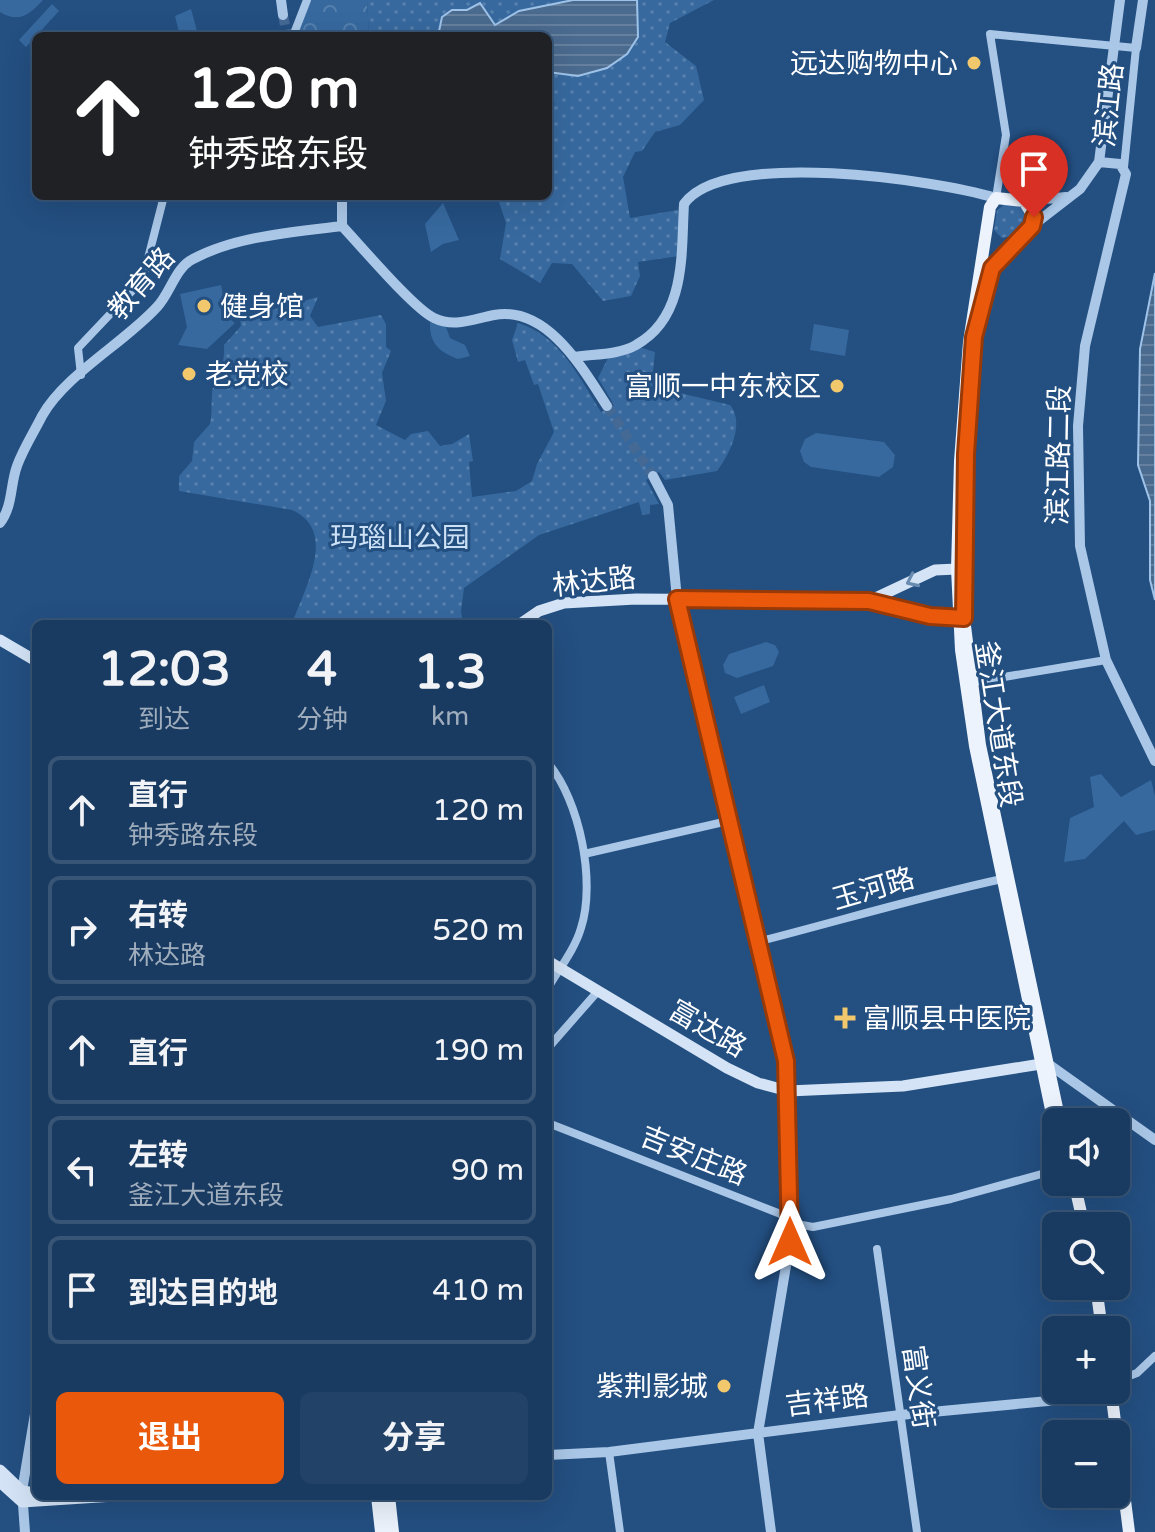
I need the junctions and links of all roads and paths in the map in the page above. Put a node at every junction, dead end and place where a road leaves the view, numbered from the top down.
1 (281, 0) edge
2 (307, 0) edge
3 (1120, 0) edge
4 (1143, 0) edge
5 (283, 15) tunnel mouth
6 (295, 32) edge
7 (1115, 46) junction
8 (1136, 48) junction
9 (1099, 162) junction
10 (1124, 167) junction
11 (1066, 197) junction
12 (996, 198) junction
13 (163, 200) edge
14 (342, 200) edge
15 (1024, 201) junction
16 (342, 226) junction
17 (1032, 226) junction
18 (985, 238) junction
19 (1017, 242) junction
20 (575, 357) junction
21 (81, 376) junction
22 (607, 406) tunnel mouth
23 (653, 476) tunnel mouth
24 (0, 523) edge
25 (957, 569) junction
26 (677, 599) junction
27 (869, 601) junction
28 (961, 618) junction
29 (526, 620) edge
30 (0, 640) edge
31 (32, 659) edge
32 (1106, 660) junction
33 (968, 683) junction
34 (1155, 761) edge
35 (552, 768) edge
36 (728, 821) junction
37 (584, 854) junction
38 (1002, 879) junction
39 (757, 942) junction
40 (552, 963) edge
41 (560, 968) junction
42 (552, 981) edge
43 (598, 991) junction
44 (552, 1043) edge
45 (1044, 1064) junction
46 (788, 1091) junction
47 (1052, 1108) edge
48 (1056, 1108) edge
49 (552, 1125) edge
50 (1155, 1140) edge
51 (1042, 1174) edge
52 (877, 1249) dead end
53 (1155, 1356) edge
54 (1130, 1376) edge
55 (1042, 1400) edge
56 (1110, 1404) edge
57 (900, 1415) junction
58 (32, 1433) edge
59 (758, 1433) junction
60 (609, 1452) junction
61 (552, 1455) edge
62 (0, 1470) edge
63 (0, 1482) edge
64 (32, 1494) edge
65 (22, 1496) junction
66 (32, 1496) edge
67 (377, 1500) edge
68 (389, 1500) edge
69 (1119, 1508) edge
70 (25, 1532) edge
71 (381, 1532) edge
72 (393, 1532) edge
73 (620, 1532) edge
74 (771, 1532) edge
75 (917, 1532) edge
76 (1122, 1532) edge
77 (1129, 1532) edge

1 - 5 street
2 - 6 street
3 - 7 street
4 - 8 street
7 - 8 street
7 - 9 street
7 - 12 street
8 - 10 street, 滨江路
9 - 10 street
9 - 11 street
10 - 32 street, 滨江路二段
11 - 15 street
11 - 17 street
12 - 15 main road
12 - 18 main road, 釜江大道东段
12 - 20 street
13 - 21 street
14 - 16 street
15 - 17 main road
16 - 20 street
16 - 21 street, 教育路
17 - 19 main road, 釜江大道东段
18 - 19 main road
18 - 25 main road, 釜江大道东段
19 - 28 main road, 釜江大道东段
20 - 22 street
21 - 24 street, 教育路
23 - 26 street
25 -> 27 main road
25 - 28 main road, 釜江大道东段
26 - 27 main road, 林达路
26 - 29 main road, 林达路
26 - 36 street
27 - 28 main road
28 - 33 main road, 釜江大道东段
30 - 31 main road
32 - 33 street
32 - 34 street, 滨江路二段
33 - 38 main road, 釜江大道东段
33 - 45 main road, 釜江大道东段
35 - 37 street
36 - 37 street
36 - 39 street
37 - 41 street
38 - 39 street, 玉河路
38 - 45 main road, 釜江大道东段
39 - 46 street
40 - 41 main road, 富达路
41 - 42 street
41 - 43 main road, 富达路
43 - 44 street
43 - 46 main road, 富达路
45 - 46 main road, 富达路
45 - 47 main road, 釜江大道东段
45 - 48 main road, 釜江大道东段
45 - 50 street
46 - 59 street, bridge
49 - 51 street, 吉安庄路
52 - 57 street, 富义街
53 - 54 street
55 - 57 street, 吉祥路
56 - 77 main road
57 - 59 street, 吉祥路
57 - 75 street, 富义街
58 - 65 street
59 - 60 street, 吉祥路
59 - 74 street
60 - 61 street, 吉祥路
60 - 73 street
62 - 65 main road
63 - 65 main road
64 - 65 main road
65 - 66 main road
65 - 70 street
67 - 71 main road
68 - 72 main road
69 - 76 main road

